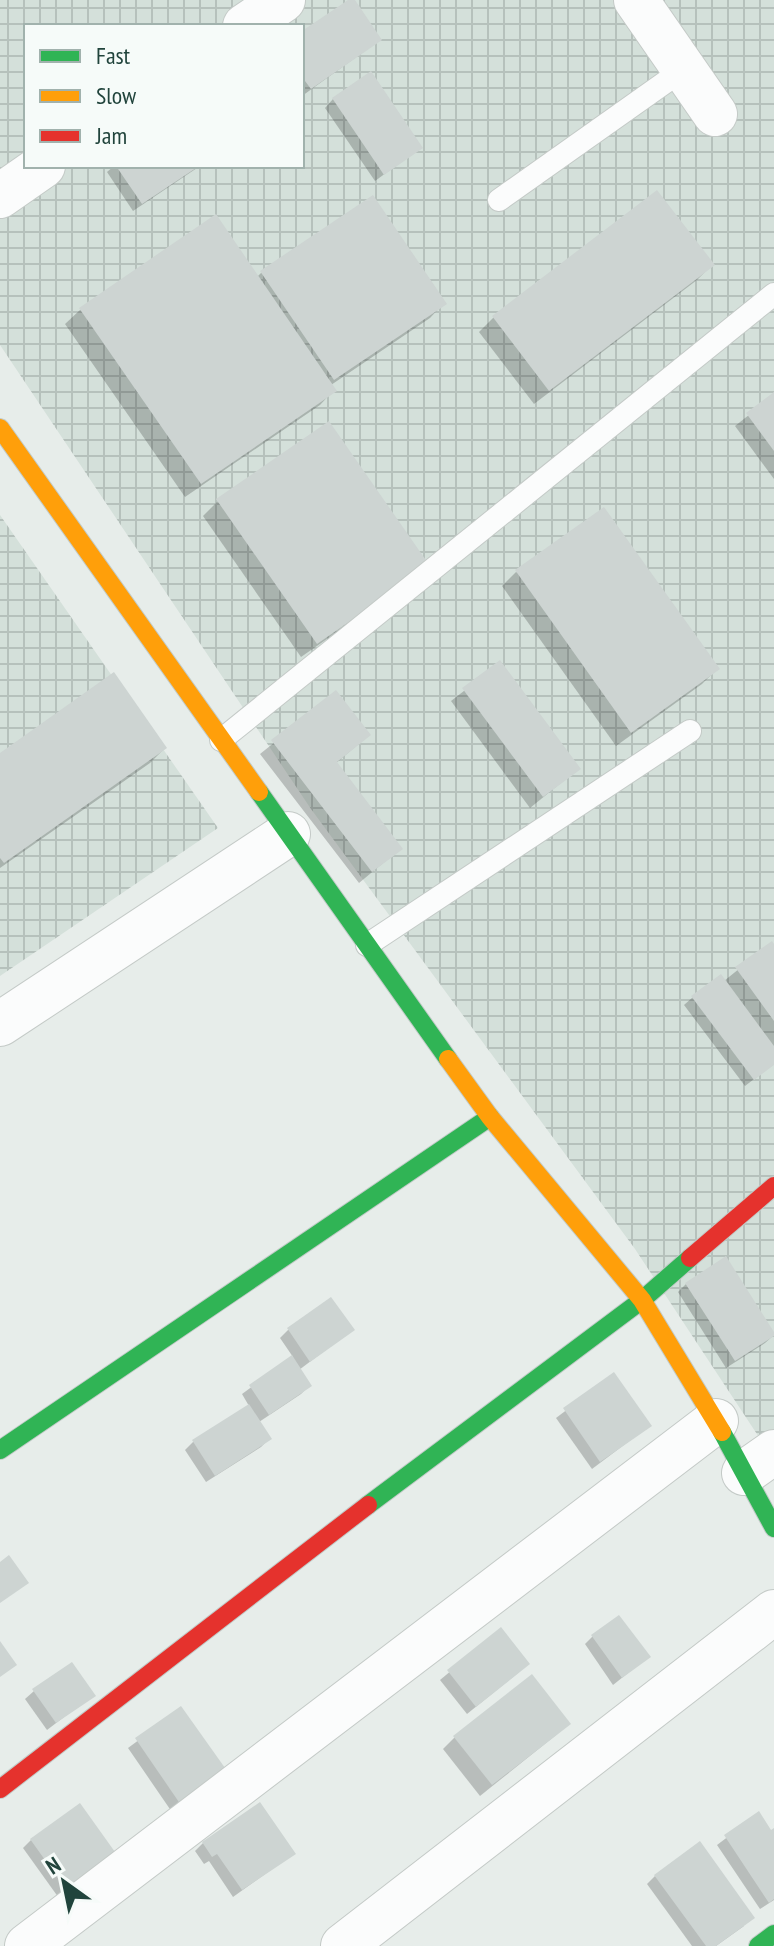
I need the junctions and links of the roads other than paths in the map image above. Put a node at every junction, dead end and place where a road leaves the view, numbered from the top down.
1 (283, 0) edge
2 (636, 0) edge
3 (248, 24) edge
4 (684, 69) junction
5 (715, 114) dead end
6 (40, 168) edge
7 (0, 196) edge
8 (499, 200) dead end
9 (774, 294) edge
10 (0, 428) edge
11 (690, 731) dead end
12 (221, 740) junction
13 (288, 834) junction
14 (367, 945) junction
15 (0, 1024) edge
16 (490, 1117) junction
17 (774, 1186) edge
18 (642, 1300) junction
19 (716, 1421) junction
20 (0, 1450) edge
21 (759, 1463) edge
22 (774, 1528) edge
23 (774, 1612) edge
24 (0, 1789) edge
25 (774, 1934) edge
26 (52, 1939) edge
27 (343, 1946) edge
28 (758, 1946) edge

1 - 3 street
2 - 4 street
4 - 5 street
4 - 8 lane
6 - 7 street
9 - 12 lane
10 - 12 street
11 - 14 lane
12 - 13 street
13 - 14 street
13 - 15 street
14 - 16 street
16 - 18 street
16 - 20 street
17 - 18 street
18 - 19 street
18 - 24 street
19 - 21 street
19 - 26 street
21 - 22 street
23 - 27 street
25 - 28 street

